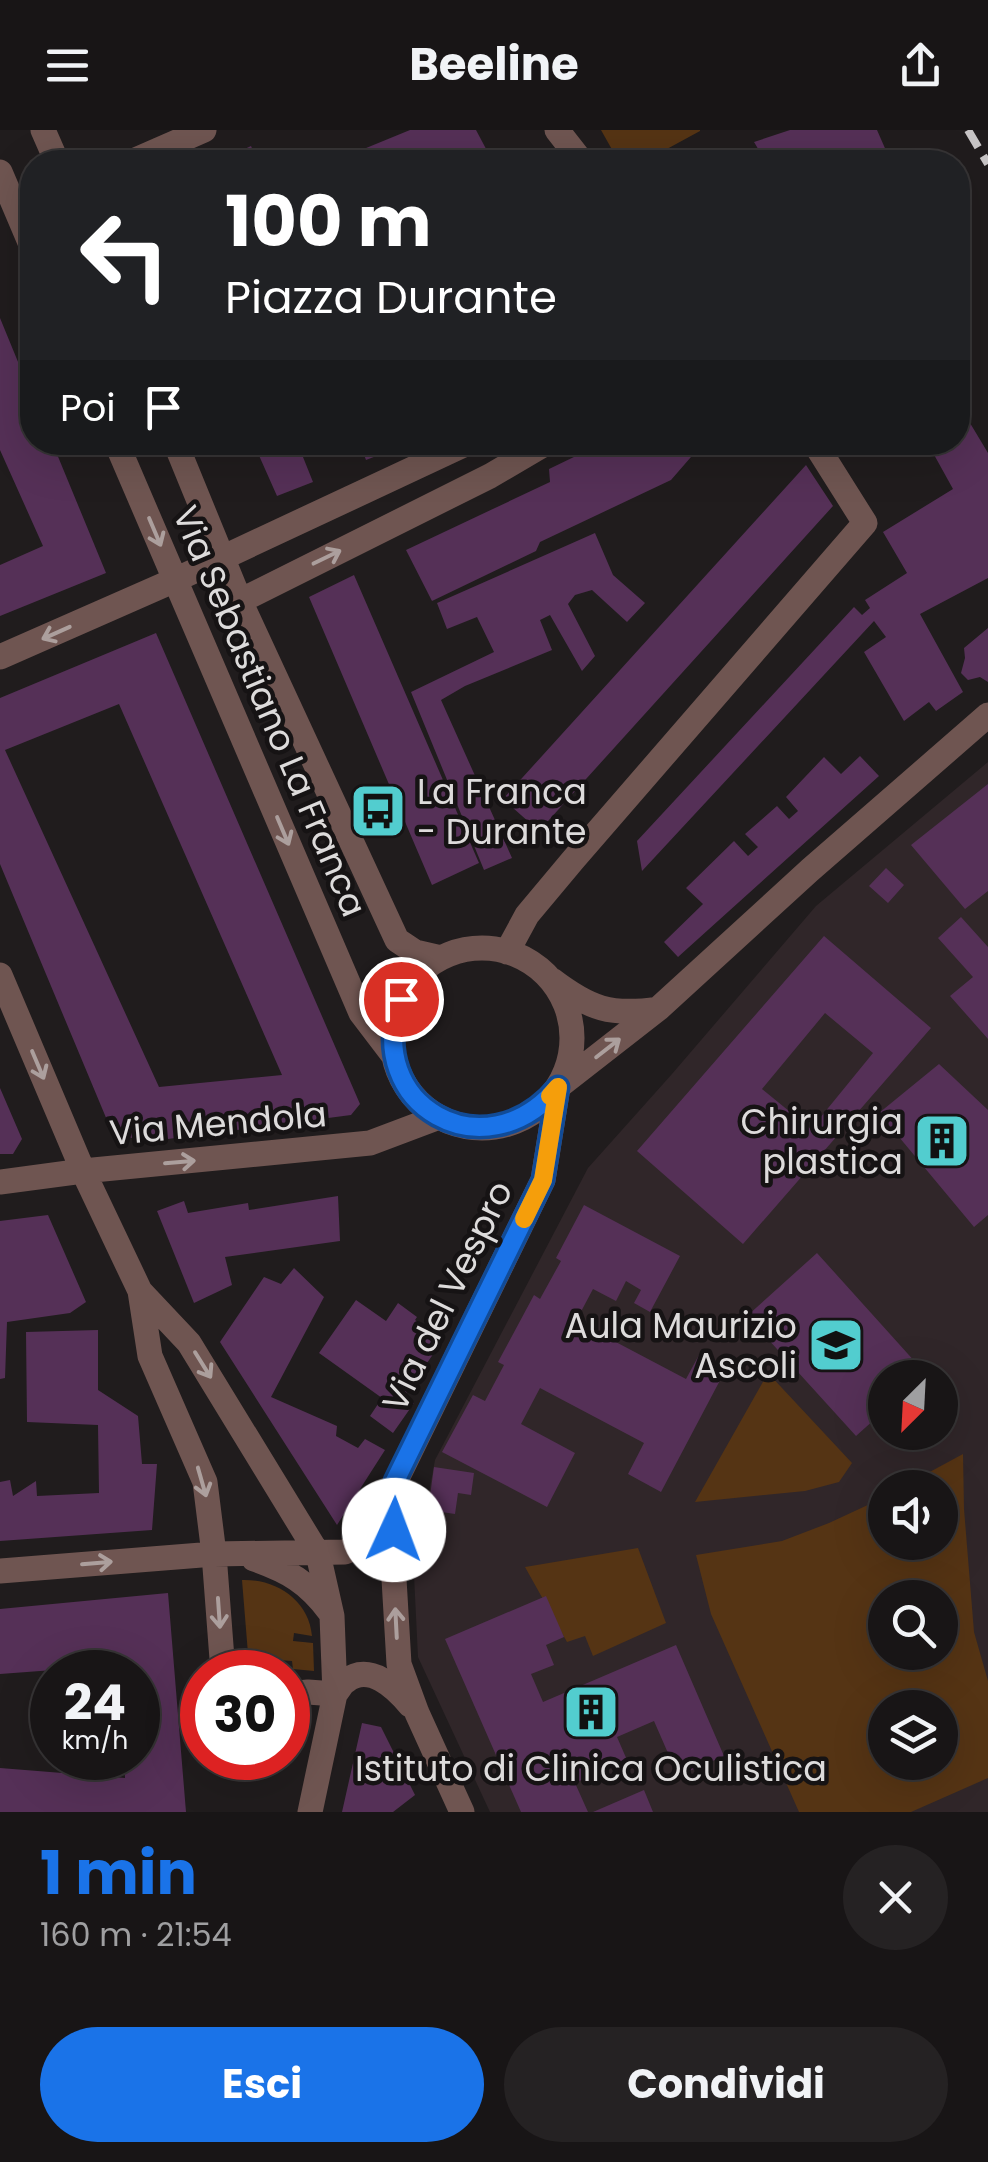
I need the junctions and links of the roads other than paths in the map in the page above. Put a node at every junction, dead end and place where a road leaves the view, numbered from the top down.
1 (204, 130) edge
2 (557, 130) edge
3 (158, 150) edge
4 (573, 150) edge
5 (0, 172) edge
6 (17, 215) edge
7 (122, 455) edge
8 (180, 455) edge
9 (442, 455) edge
10 (526, 455) edge
11 (822, 455) edge
12 (222, 556) junction
13 (176, 580) junction
14 (240, 601) junction
15 (0, 657) edge
16 (988, 714) edge
17 (507, 952) junction
18 (441, 958) junction
19 (0, 975) edge
20 (547, 977) junction
21 (658, 1009) junction
22 (394, 1056) junction
23 (558, 1087) junction
24 (438, 1117) junction
25 (83, 1171) junction
26 (0, 1182) edge
27 (140, 1290) junction
28 (395, 1481) junction
29 (227, 1554) junction
30 (318, 1554) junction
31 (0, 1571) edge
32 (332, 1616) junction
33 (224, 1650) edge
34 (310, 1692) edge
35 (335, 1694) junction
36 (417, 1713) junction
37 (310, 1812) edge
38 (462, 1812) edge

1 - 3 street
2 - 4 street
5 - 6 street
7 -> 13 street, Via Sebastiano La Franca
8 - 12 street, Via Sebastiano La Franca
9 - 12 street
14 -> 10 street
11 - 17 street
12 - 13 street
12 - 14 street, Via Sebastiano La Franca
13 -> 15 street
13 -> 22 street, Via Sebastiano La Franca
14 - 18 street, Via Sebastiano La Franca
16 - 21 street
17 - 18 street
17 - 20 street
18 - 22 street
19 -> 25 street
20 - 21 street
20 - 23 street
23 -> 21 street
22 - 24 street
23 - 24 street
23 - 28 street, Via del Vespro
25 -> 24 street, Via Mendola
25 - 26 street, Via Mendola
25 - 27 street
27 -> 29 street
27 -> 30 street
28 - 30 street, Via del Vespro
36 -> 28 street
29 - 30 street, Via del Vespro
31 -> 29 street, Via del Vespro
29 - 32 street
29 -> 33 street
30 - 32 street
32 - 35 street
34 - 35 street
35 - 36 street
35 - 37 street
36 - 38 street

